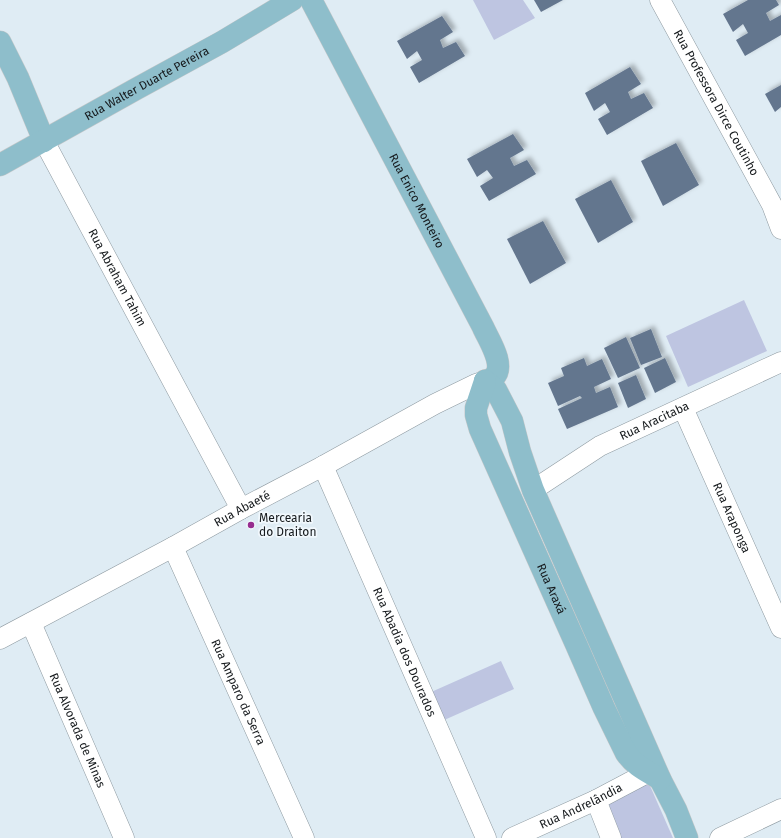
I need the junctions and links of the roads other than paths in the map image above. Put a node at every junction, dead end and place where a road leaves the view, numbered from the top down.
1 (292, 0) edge
2 (311, 0) edge
3 (660, 0) edge
4 (0, 42) edge
5 (44, 141) junction
6 (0, 165) edge
7 (781, 229) edge
8 (781, 362) edge
9 (485, 381) junction
10 (684, 408) junction
11 (520, 452) junction
12 (494, 463) junction
13 (323, 466) junction
14 (533, 490) junction
15 (240, 509) junction
16 (173, 546) junction
17 (31, 623) junction
18 (781, 628) edge
19 (0, 639) edge
20 (654, 776) junction
21 (596, 800) junction
22 (781, 809) edge
23 (124, 838) edge
24 (304, 838) edge
25 (486, 838) edge
26 (512, 838) edge
27 (611, 838) edge
28 (687, 838) edge
29 (720, 838) edge

1 - 5 main road, Rua Walter Duarte Pereira
2 - 9 main road, Rua Enico Monteiro
3 - 7 street, Rua Professora Dirce Coutinho
4 - 5 main road, Rua Abraham Tahim
5 - 6 main road, Rua Walter Duarte Pereira
5 - 15 street, Rua Abraham Tahim
8 - 10 street, Rua Aracitaba
9 - 11 main road, Rua Araxá
9 - 12 main road, Rua Araxá
9 - 13 street, Rua Abaeté
10 - 14 street, Rua Aracitaba
10 - 18 street, Rua Araponga
11 - 12 main road
11 - 14 main road, Rua Araxá
12 - 20 main road, Rua Araxá
13 - 15 street, Rua Abaeté
13 - 25 street, Rua Abadia dos Dourados
14 - 20 main road, Rua Araxá
15 - 16 street, Rua Abaeté
16 - 17 street, Rua Abaeté
16 - 24 street, Rua Amparo da Serra
17 - 19 street, Rua Abaeté
17 - 23 street, Rua Alvorada de Minas
20 - 21 street, Rua Andrelândia
20 - 28 main road, Rua Araxá
21 - 26 street, Rua Andrelândia
21 - 27 street
22 - 29 street

